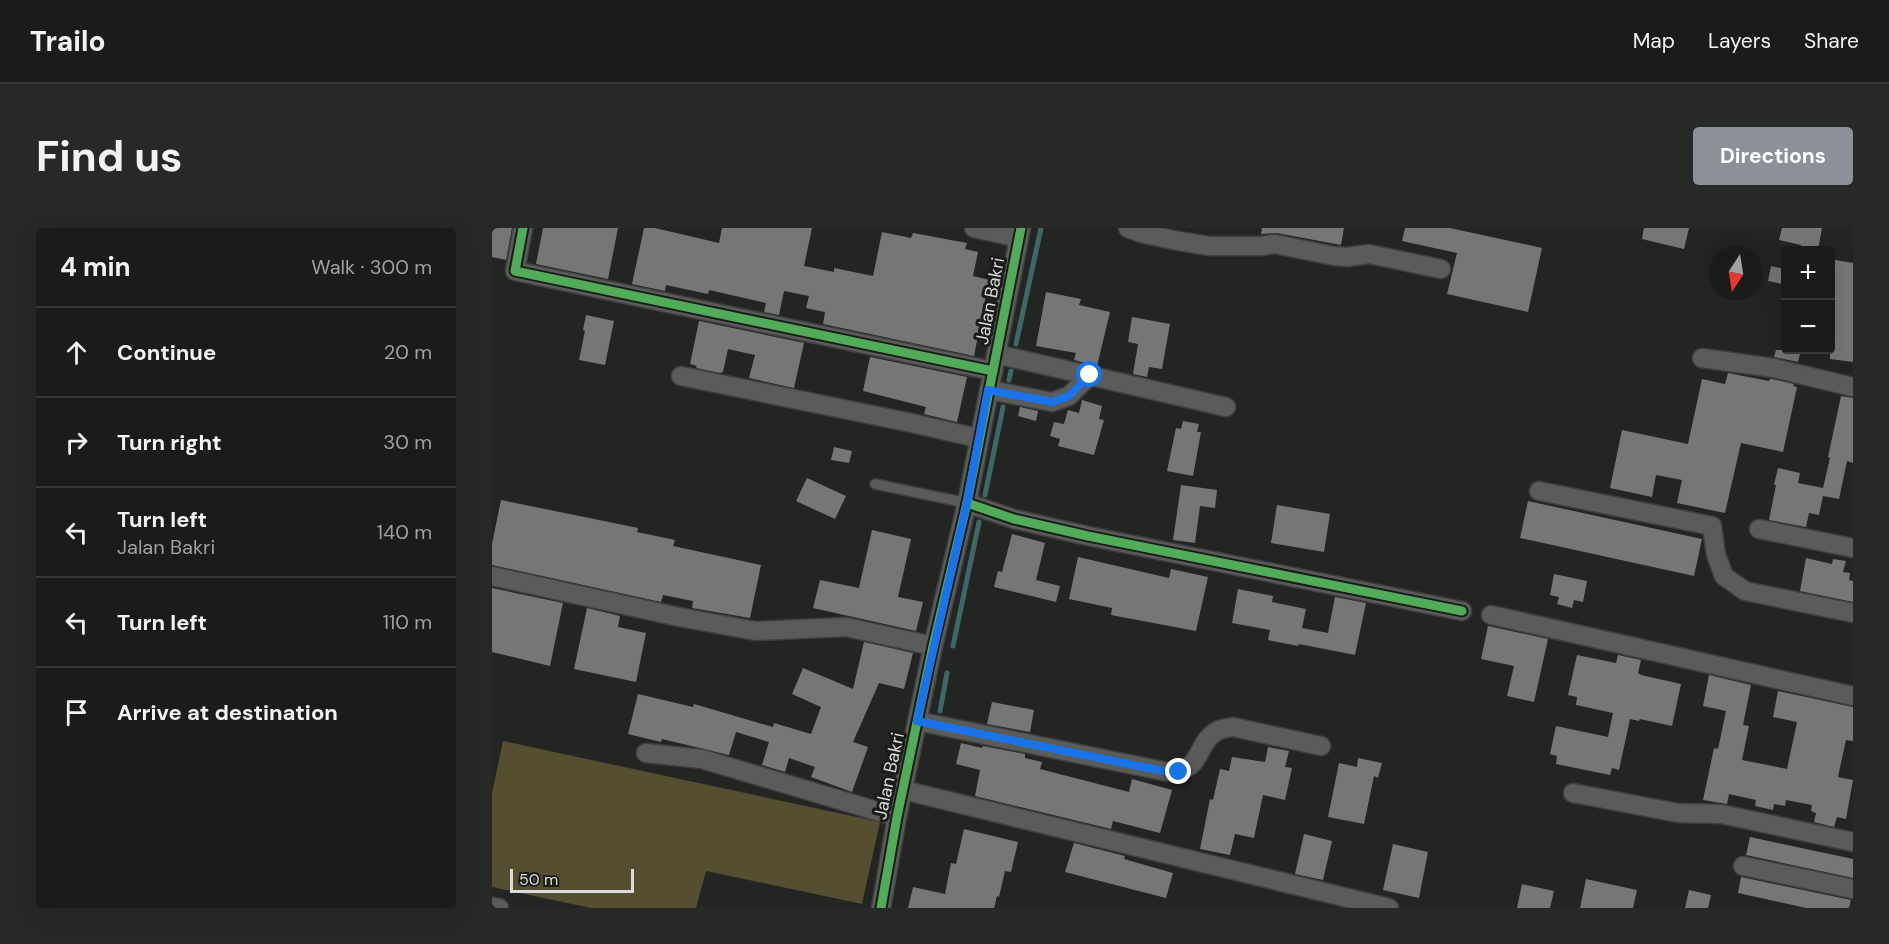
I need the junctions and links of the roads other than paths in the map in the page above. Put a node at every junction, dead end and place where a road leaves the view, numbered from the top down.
1 (523, 228) edge
2 (974, 228) edge
3 (1128, 228) edge
4 (1020, 233) edge
5 (1441, 269) dead end
6 (1702, 358) dead end
7 (994, 362) junction
8 (1090, 375) junction
9 (681, 376) dead end
10 (1853, 387) edge
11 (988, 390) junction
12 (1226, 407) dead end
13 (978, 438) junction
14 (875, 484) dead end
15 (1539, 491) dead end
16 (967, 503) junction
17 (1759, 529) dead end
18 (1853, 548) edge
19 (492, 576) edge
20 (1462, 611) dead end
21 (1853, 613) edge
22 (1491, 615) dead end
23 (933, 645) junction
24 (1853, 696) edge
25 (917, 721) junction
26 (1321, 746) dead end
27 (646, 753) dead end
28 (903, 790) junction
29 (1573, 793) dead end
30 (897, 817) junction
31 (1853, 842) edge
32 (1743, 866) dead end
33 (1853, 889) edge
34 (492, 907) edge
35 (499, 908) edge
36 (881, 908) edge
37 (1389, 908) edge

1 - 7 street
2 - 4 street
3 - 5 street
4 - 7 street, Jalan Bakri
6 - 10 street
7 - 8 street
7 - 11 street, Jalan Bakri
8 - 11 street
8 - 12 street
9 - 13 street
11 - 13 street, Jalan Bakri
13 - 16 street, Jalan Bakri
14 - 16 lane
15 - 21 street
16 - 20 street
16 - 23 street, Jalan Bakri
17 - 18 street
19 - 23 street
22 - 24 street
23 - 25 street, Jalan Bakri
25 - 26 street
25 - 28 street, Jalan Bakri
27 - 30 street
28 - 30 street, Jalan Bakri
28 - 37 street
29 - 31 street
30 - 36 street, Jalan Bakri
32 - 33 street
34 - 35 street

